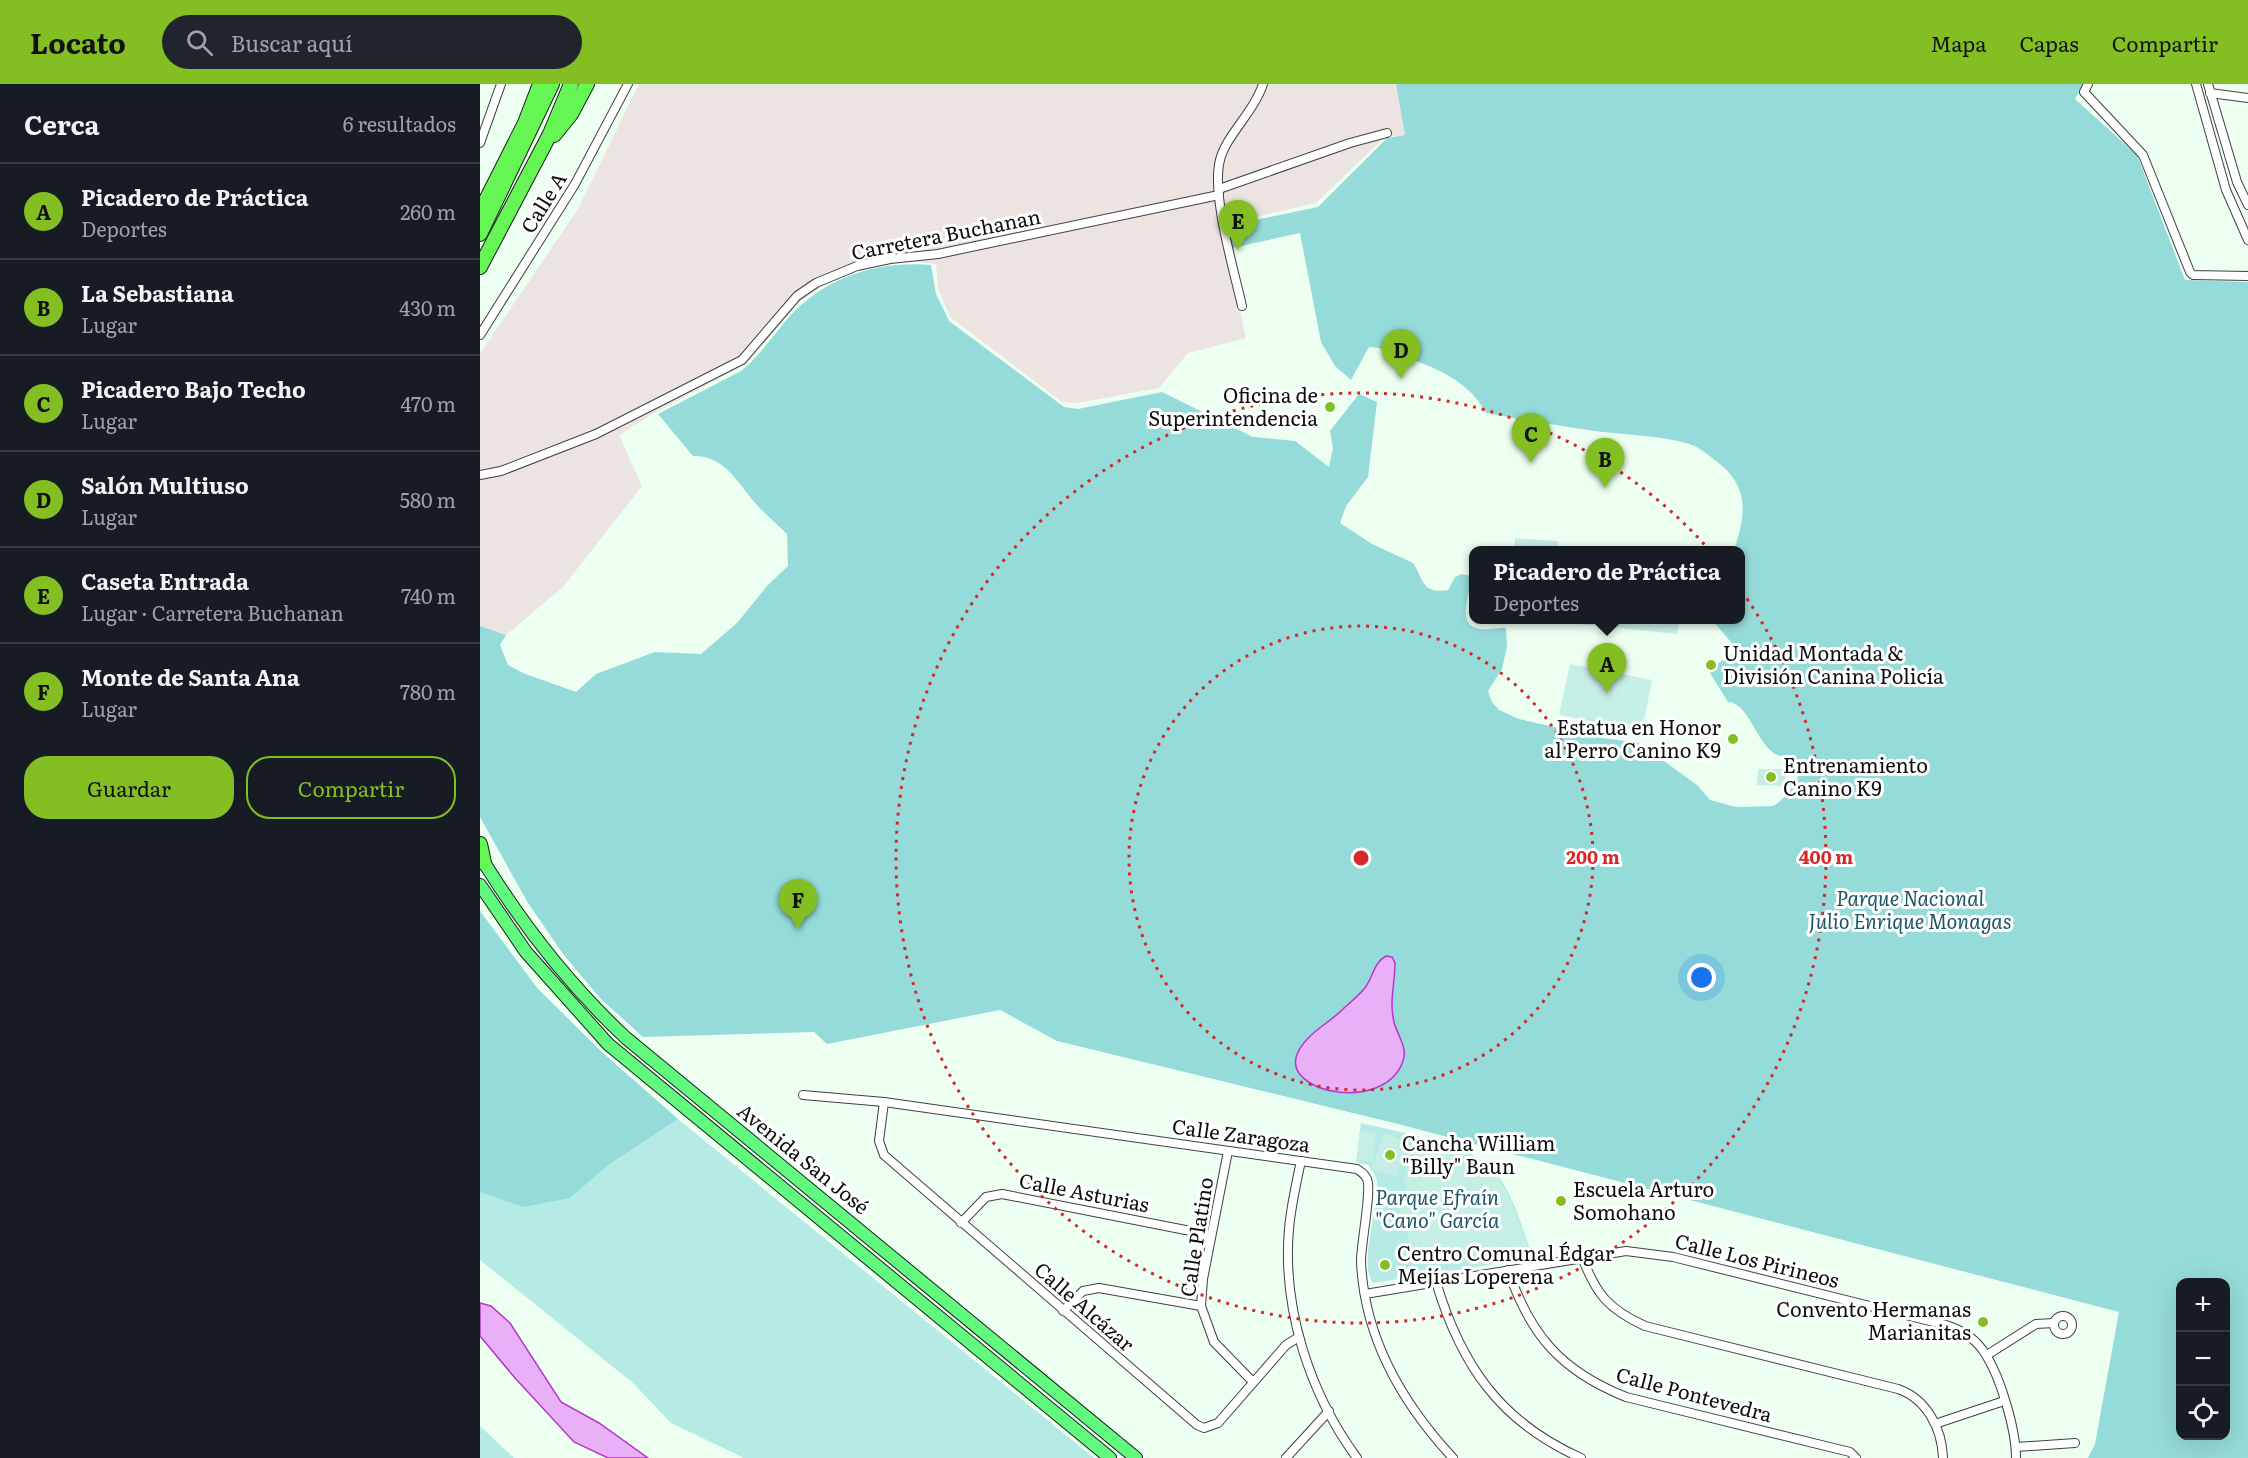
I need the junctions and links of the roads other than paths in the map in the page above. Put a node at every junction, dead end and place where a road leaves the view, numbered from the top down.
1 (501, 84) edge
2 (532, 84) edge
3 (540, 84) edge
4 (552, 84) edge
5 (571, 84) edge
6 (587, 84) edge
7 (628, 84) edge
8 (1263, 84) edge
9 (2088, 84) edge
10 (2196, 84) edge
11 (2208, 84) edge
12 (2210, 93) junction
13 (2248, 98) edge
14 (525, 123) junction
15 (1387, 133) dead end
16 (480, 142) edge
17 (543, 148) junction
18 (1219, 192) junction
19 (2248, 205) edge
20 (480, 212) edge
21 (480, 234) edge
22 (2248, 240) edge
23 (480, 267) edge
24 (2248, 276) edge
25 (1242, 306) dead end
26 (480, 335) edge
27 (480, 475) edge
28 (480, 844) edge
29 (482, 859) edge
30 (480, 885) edge
31 (803, 1095) dead end
32 (884, 1102) junction
33 (1228, 1151) junction
34 (1301, 1161) junction
35 (961, 1223) junction
36 (1211, 1235) junction
37 (1582, 1257) junction
38 (1508, 1270) junction
39 (1436, 1282) junction
40 (1365, 1294) junction
41 (1201, 1306) junction
42 (1063, 1311) junction
43 (2054, 1323) dead end
44 (1299, 1337) junction
45 (1987, 1355) junction
46 (1253, 1382) junction
47 (2004, 1401) junction
48 (1329, 1411) junction
49 (1935, 1424) junction
50 (2075, 1443) dead end
51 (2016, 1447) junction
52 (1110, 1458) edge
53 (1136, 1458) edge
54 (1286, 1458) edge
55 (1357, 1458) edge
56 (1453, 1458) edge
57 (1581, 1458) edge
58 (1856, 1458) edge
59 (1943, 1458) edge
60 (2016, 1458) edge

1 - 16 street
2 - 14 highway
3 - 14 highway
4 - 21 highway
5 - 17 highway
6 - 17 highway
7 - 26 street, Calle A
8 - 18 street
9 - 24 street
10 - 22 street
11 - 12 street
12 - 13 street
12 - 19 street
14 - 20 highway
15 - 18 street, Carretera Buchanan
17 - 23 highway
18 - 25 street
18 - 27 street, Carretera Buchanan
28 - 29 highway
29 - 53 main road, Avenida San José
30 - 52 main road, Avenida San José
31 - 32 street, Calle Zaragoza
32 - 33 street, Calle Zaragoza
32 - 35 street, Calle Alcázar
33 - 34 street, Calle Zaragoza
33 - 36 street, Calle Platino
34 - 40 street, Calle Zaragoza
34 - 44 street
35 - 36 street, Calle Asturias
35 - 42 street, Calle Alcázar
36 - 41 street, Calle Platino
37 - 38 street, Calle Los Pirineos
37 - 45 street, Calle Los Pirineos
37 - 49 street
38 - 39 street, Calle Los Pirineos
38 - 58 street, Calle Pontevedra
39 - 40 street, Calle Los Pirineos
39 - 57 street
40 - 56 street, Calle Zaragoza
41 - 42 street
41 - 46 street, Calle Platino
42 - 46 street, Calle Alcázar
43 - 45 street
44 - 46 street, Calle Alcázar
44 - 48 street
45 - 47 street, Calle Los Pirineos
47 - 49 street
47 - 51 street, Calle Los Pirineos
48 - 54 street
48 - 55 street
49 - 59 street
50 - 51 street
51 - 60 street, Calle Los Pirineos

